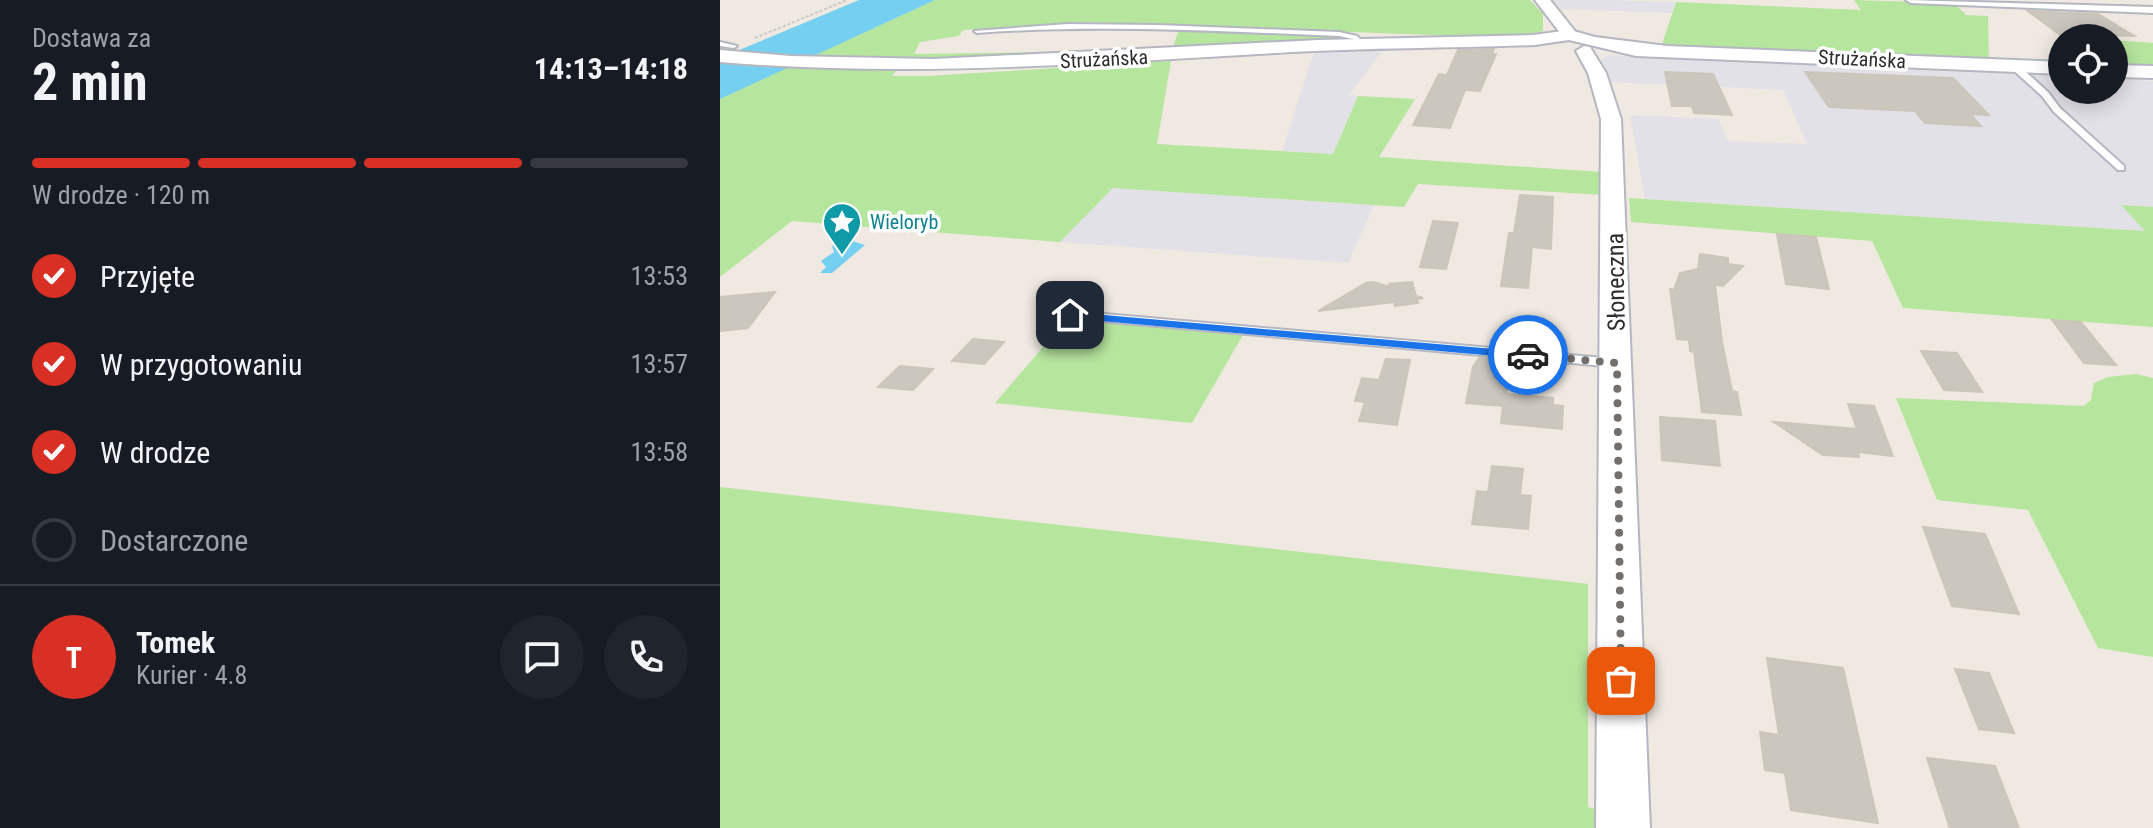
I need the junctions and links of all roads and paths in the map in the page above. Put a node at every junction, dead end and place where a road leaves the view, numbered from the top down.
1 (847, 0) edge
2 (1542, 0) edge
3 (1911, 0) edge
4 (2049, 3) edge
5 (2153, 10) edge
6 (977, 31) dead end
7 (1361, 43) junction
8 (720, 44) edge
9 (1568, 44) junction
10 (727, 51) edge
11 (2014, 66) junction
12 (2048, 67) edge
13 (2128, 71) edge
14 (2153, 72) edge
15 (2121, 168) dead end
16 (1070, 315) dead end
17 (1617, 363) junction
18 (1623, 828) edge

1 - 10 path
2 - 9 street, Słoneczna
3 - 4 street
4 - 5 street
6 - 7 lane
7 - 9 main road, Strużańska
7 - 10 main road, Strużańska
8 - 10 lane
9 - 11 main road, Strużańska
9 - 17 street, Słoneczna
11 - 12 main road, Strużańska
11 - 15 lane
13 - 14 main road
16 - 17 lane
17 - 18 street, Słoneczna

